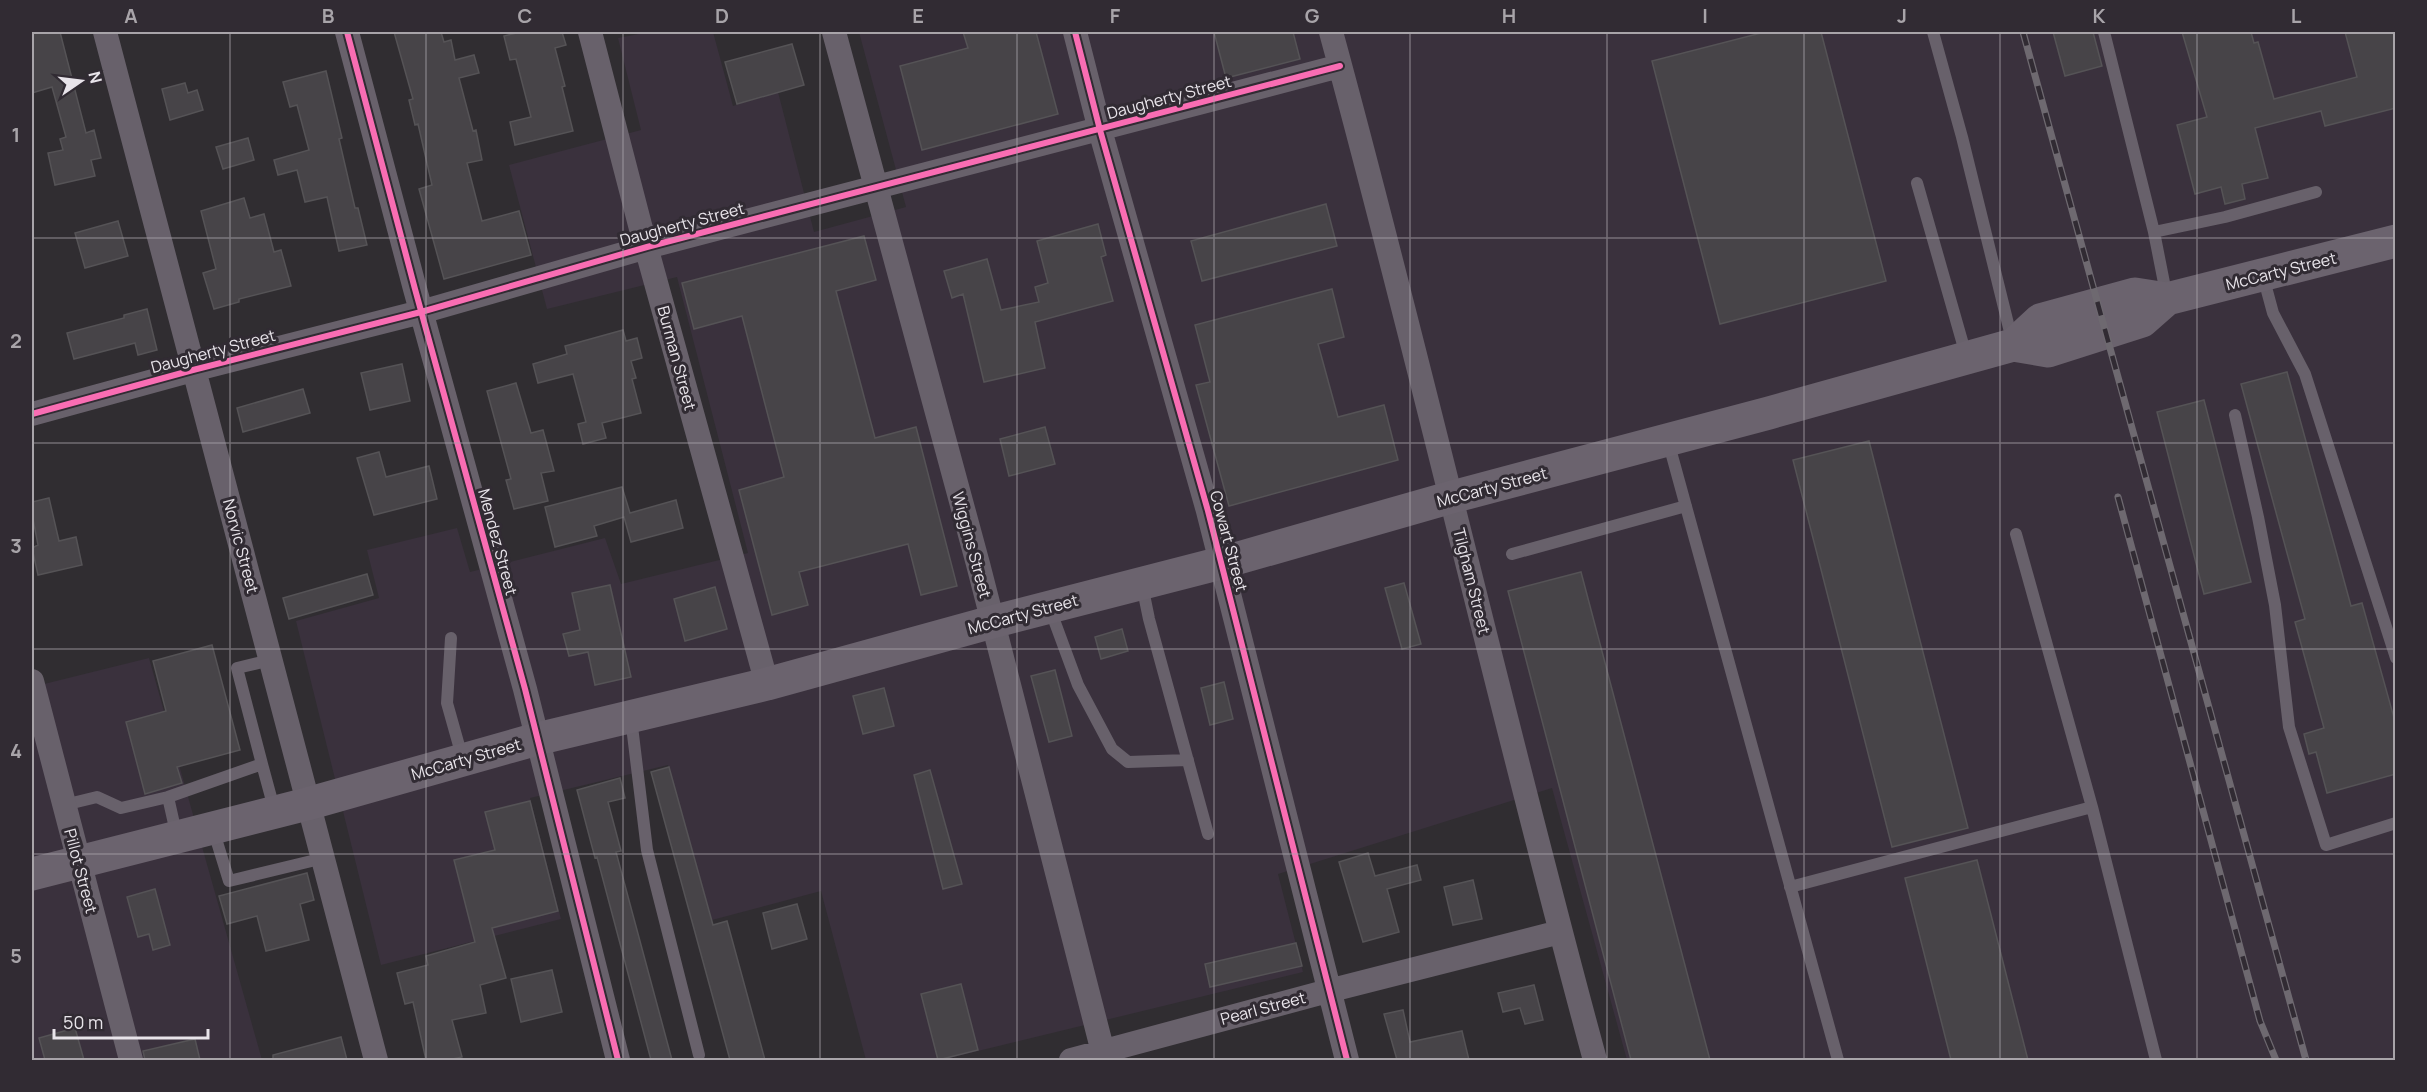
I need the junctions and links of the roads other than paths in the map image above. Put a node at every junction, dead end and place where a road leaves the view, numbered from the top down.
1 (105, 32) edge
2 (347, 32) edge
3 (590, 32) edge
4 (834, 32) edge
5 (1075, 32) edge
6 (1331, 32) edge
7 (1933, 32) edge
8 (2104, 32) edge
9 (1340, 66) junction
10 (1100, 130) junction
11 (1917, 183) dead end
12 (875, 187) junction
13 (2316, 192) dead end
14 (2154, 232) junction
15 (2396, 241) edge
16 (646, 247) junction
17 (2263, 276) junction
18 (2167, 299) junction
19 (421, 312) junction
20 (2013, 345) junction
21 (1967, 357) junction
22 (193, 370) junction
23 (32, 414) edge
24 (2235, 415) dead end
25 (1668, 440) junction
26 (1452, 497) junction
27 (1686, 506) junction
28 (2016, 534) dead end
29 (1512, 554) dead end
30 (1221, 563) junction
31 (1142, 584) junction
32 (1049, 608) junction
33 (992, 622) junction
34 (451, 638) dead end
35 (2396, 658) edge
36 (272, 660) junction
37 (32, 681) edge
38 (767, 684) junction
39 (630, 717) junction
40 (537, 739) junction
41 (463, 760) junction
42 (1188, 760) junction
43 (262, 764) junction
44 (168, 797) junction
45 (307, 804) junction
46 (64, 805) junction
47 (2092, 807) junction
48 (275, 812) junction
49 (2396, 823) edge
50 (213, 828) junction
51 (1208, 834) dead end
52 (177, 837) junction
53 (324, 858) junction
54 (79, 861) junction
55 (32, 874) edge
56 (1790, 887) junction
57 (1560, 932) junction
58 (1328, 991) junction
59 (699, 1055) dead end
60 (1104, 1056) edge
61 (131, 1060) edge
62 (376, 1060) edge
63 (618, 1060) edge
64 (1071, 1060) edge
65 (1347, 1060) edge
66 (1595, 1060) edge
67 (1838, 1060) edge
68 (2156, 1060) edge

1 - 22 street, Norvic Street
2 - 19 street, Mendez Street
3 - 16 street, Burman Street
4 - 12 street, Wiggins Street
5 - 10 street, Cowart Street
6 - 9 street, Tilgham Street
7 - 20 lane
8 - 14 lane
9 - 10 street, Daugherty Street
9 - 26 street, Tilgham Street
10 - 12 street, Daugherty Street
10 - 30 street, Cowart Street
11 - 21 lane
12 - 16 street, Daugherty Street
12 - 33 street, Wiggins Street
13 - 14 lane
14 - 18 lane
15 - 17 main road, McCarty Street
16 - 19 street, Daugherty Street
16 - 38 street, Burman Street
17 - 18 main road, McCarty Street
17 - 35 lane
18 - 20 main road, McCarty Street
19 - 22 street, Daugherty Street
19 - 40 street, Mendez Street
20 - 21 main road, McCarty Street
21 - 25 main road, McCarty Street
22 - 23 street, Daugherty Street
22 - 36 street, Norvic Street
24 - 49 lane
25 - 26 main road, McCarty Street
25 - 27 lane
26 - 30 main road, McCarty Street
26 - 57 street, Tilgham Street
27 - 29 lane
27 - 56 lane
28 - 47 lane
30 - 31 main road, McCarty Street
30 - 58 street, Cowart Street
31 - 32 main road, McCarty Street
31 - 42 lane
32 - 33 main road, McCarty Street
32 - 42 lane
33 - 38 main road, McCarty Street
33 - 60 street, Wiggins Street
34 - 41 lane
36 - 43 lane
36 - 45 street, Norvic Street
37 - 46 street, Pillot Street
38 - 39 main road, McCarty Street
39 - 40 main road, McCarty Street
39 - 59 lane
40 - 41 main road, McCarty Street
40 - 63 street, Mendez Street
41 - 45 main road, McCarty Street
42 - 51 lane
43 - 44 lane
43 - 48 lane
44 - 46 lane
44 - 52 lane
45 - 48 main road, McCarty Street
45 - 53 street, Norvic Street
46 - 54 street, Pillot Street
47 - 56 lane
47 - 68 lane
48 - 50 main road, McCarty Street
50 - 52 main road, McCarty Street
50 - 53 lane
52 - 54 main road, McCarty Street
53 - 62 street, Norvic Street
54 - 55 main road, McCarty Street
54 - 61 street, Pillot Street
56 - 67 lane
57 - 58 street, Pearl Street
57 - 66 street, Tilgham Street
58 - 60 street, Pearl Street
58 - 65 street, Cowart Street
60 - 64 street, Pearl Street

